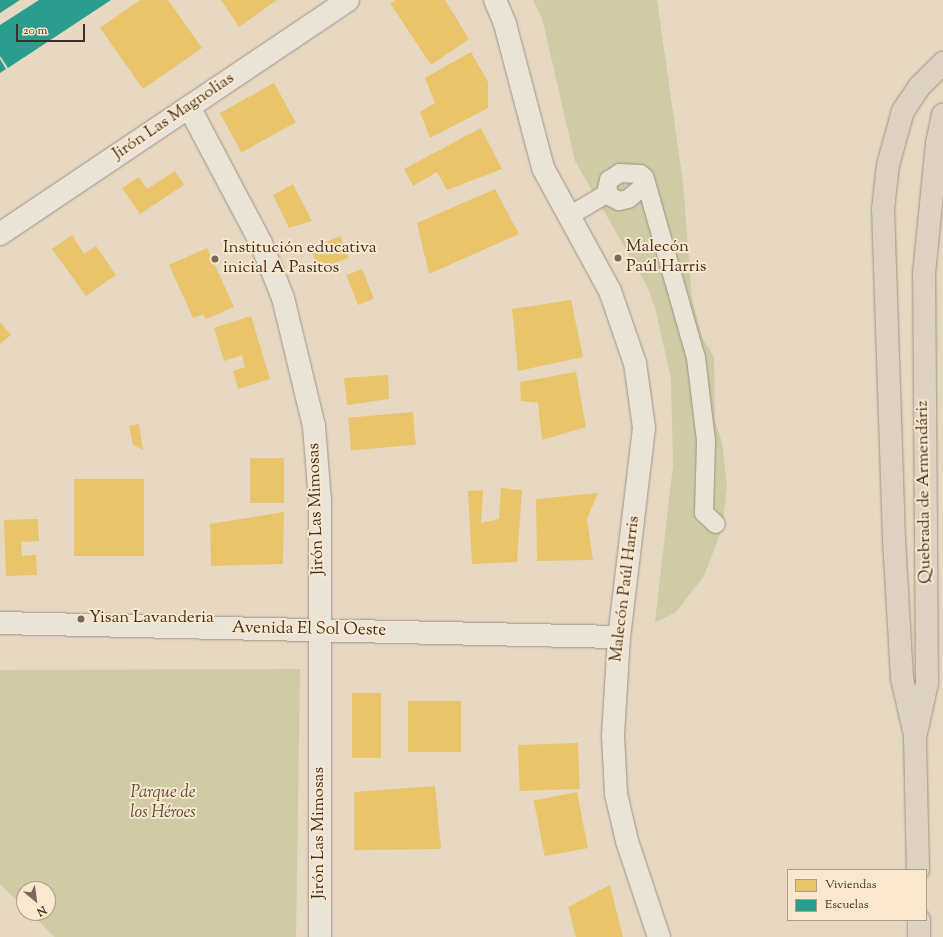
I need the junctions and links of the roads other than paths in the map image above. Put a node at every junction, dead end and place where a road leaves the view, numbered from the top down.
1 (348, 0) edge
2 (495, 0) edge
3 (943, 63) edge
4 (189, 107) junction
5 (943, 115) edge
6 (645, 179) junction
7 (608, 193) junction
8 (569, 216) junction
9 (0, 234) edge
10 (716, 524) dead end
11 (0, 623) edge
12 (320, 630) junction
13 (619, 637) junction
14 (915, 738) junction
15 (918, 869) edge
16 (919, 921) edge
17 (320, 937) edge
18 (659, 937) edge
19 (919, 937) edge

1 - 4 street, Jirón Las Magnolias
2 - 8 street, Malecón Paúl Harris
3 - 14 highway
4 - 9 street, Jirón Las Magnolias
4 - 12 street, Jirón Las Mimosas
5 - 14 highway, Quebrada de Armendáriz
6 - 7 street
6 - 7 street
6 - 10 street
7 - 8 street
8 - 13 street, Malecón Paúl Harris
11 - 12 street, Avenida El Sol Oeste
12 - 13 street, Avenida El Sol Oeste
12 - 17 street, Jirón Las Mimosas
13 - 18 street, Malecón Paúl Harris
14 - 15 highway, Quebrada de Armendáriz
16 - 19 highway

